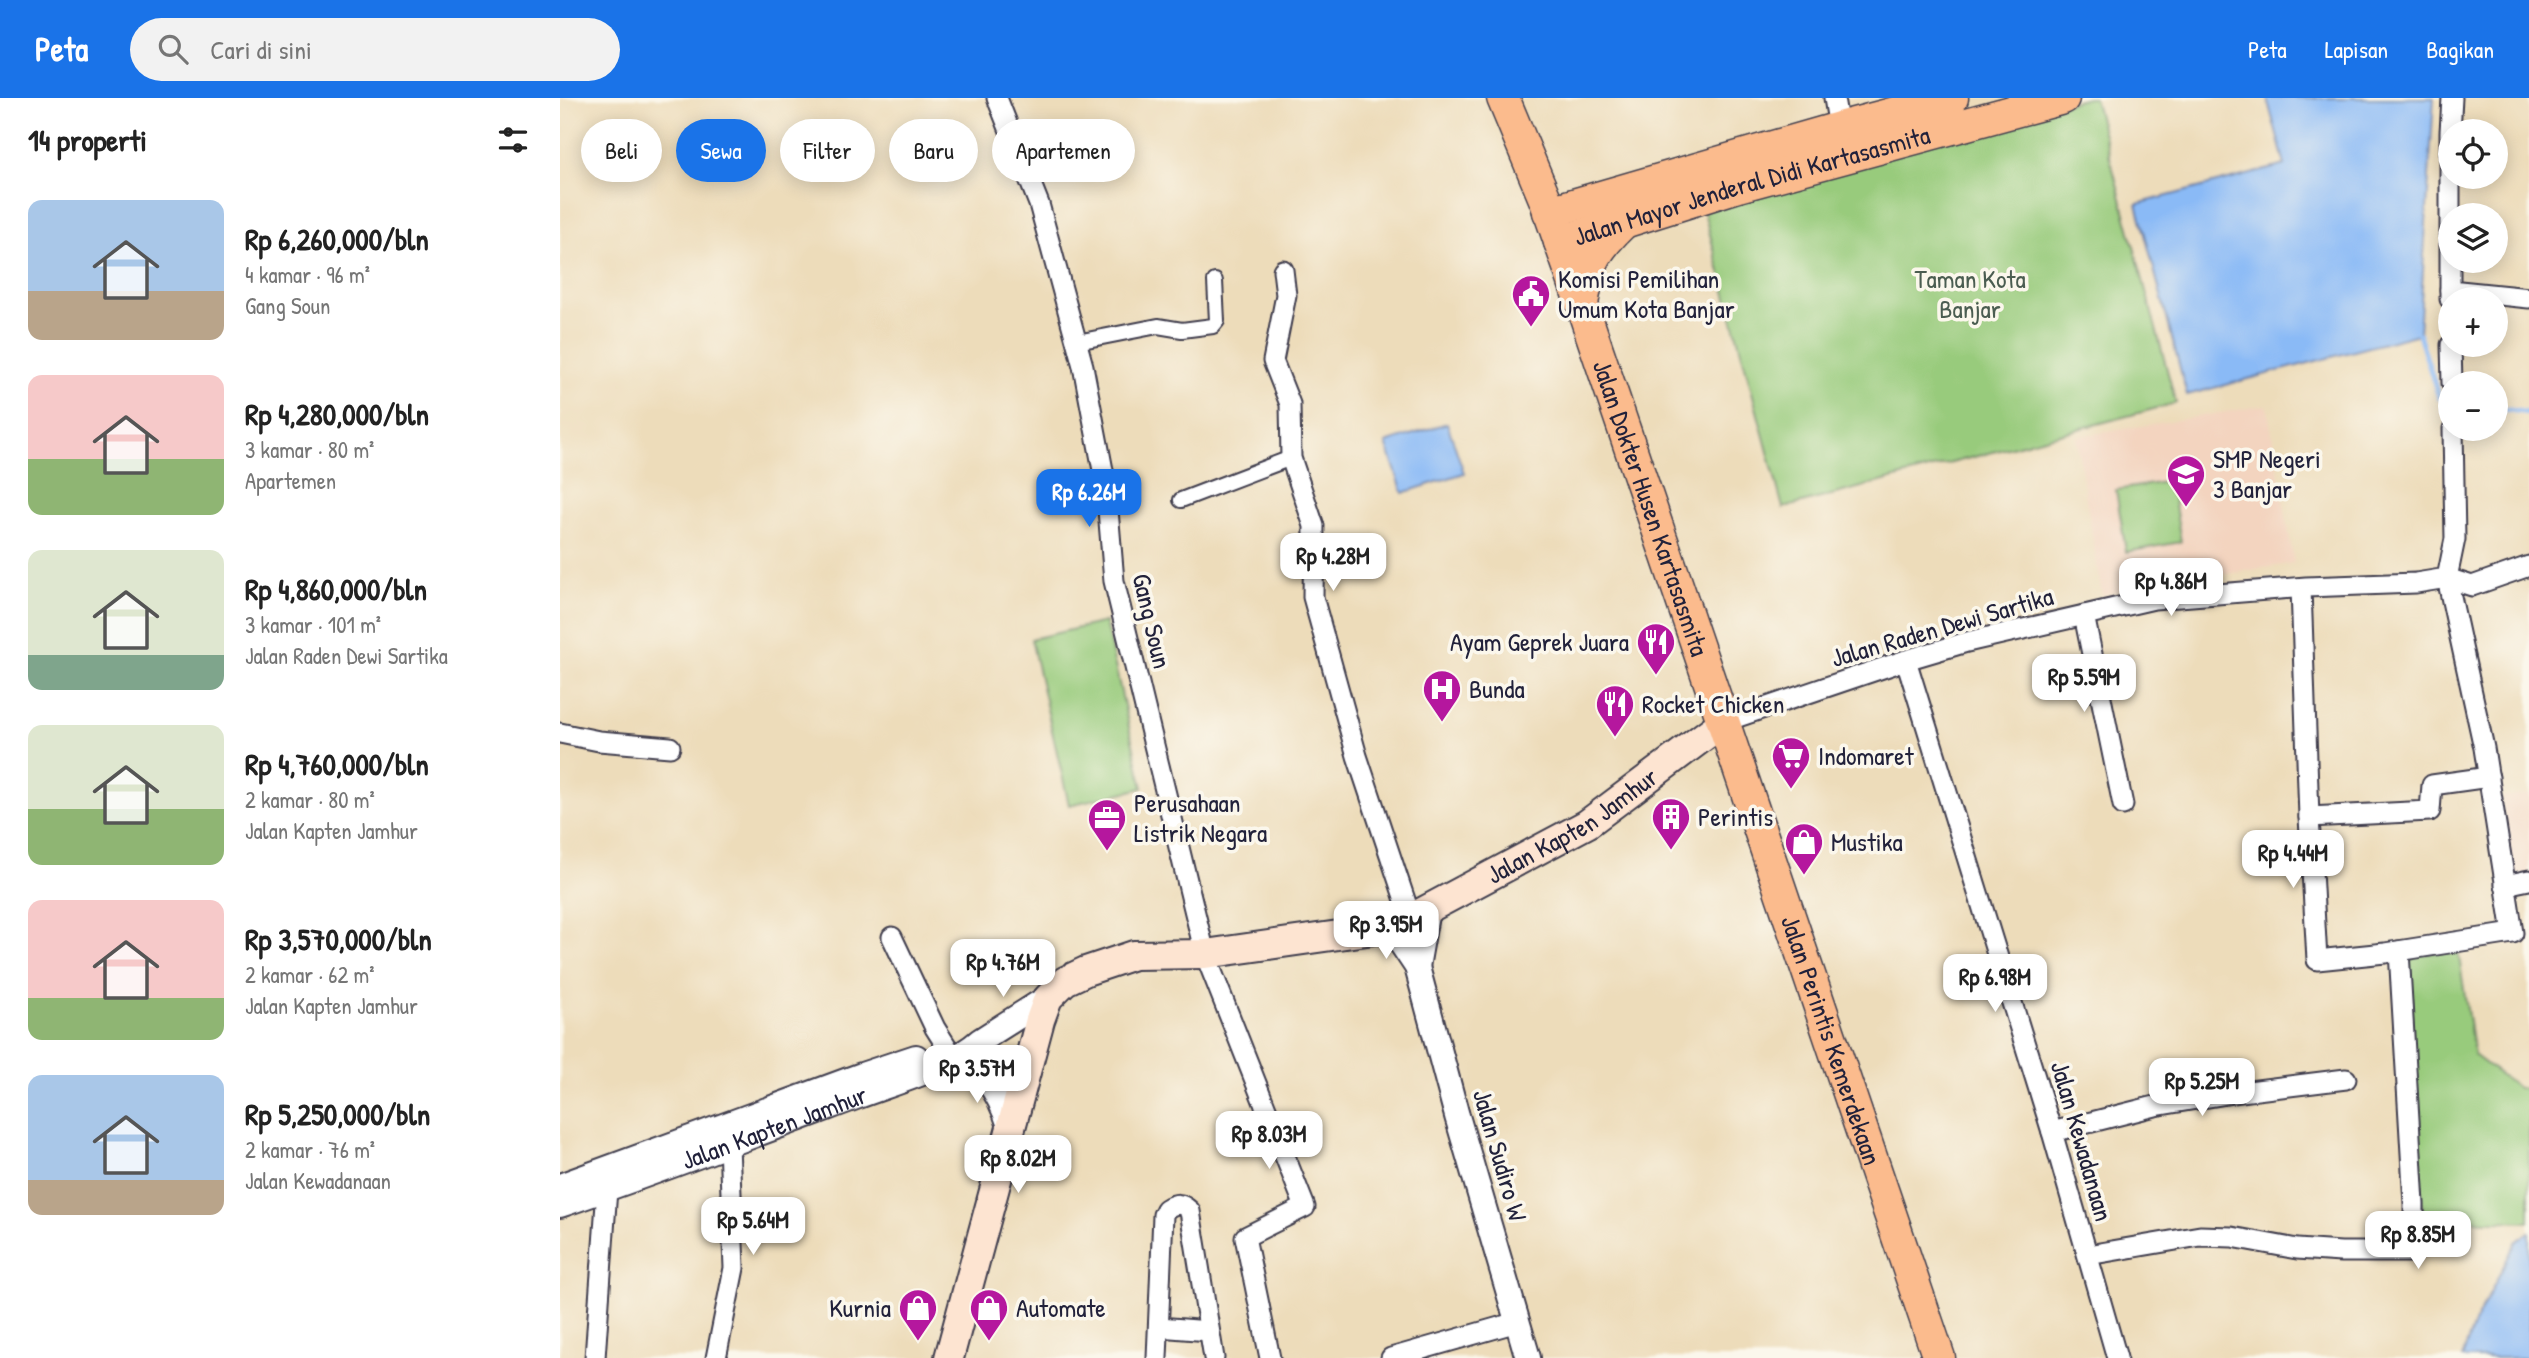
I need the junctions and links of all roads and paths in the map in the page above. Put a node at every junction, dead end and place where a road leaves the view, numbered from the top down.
1 (997, 98) edge
2 (1503, 98) edge
3 (1952, 98) edge
4 (2063, 98) edge
5 (2452, 98) edge
6 (2031, 102) edge
7 (1836, 113) edge
8 (1531, 163) junction
9 (1619, 209) junction
10 (1549, 212) junction
11 (1560, 242) junction
12 (1283, 270) dead end
13 (1215, 281) dead end
14 (2450, 287) edge
15 (2508, 297) edge
16 (2529, 298) edge
17 (1581, 306) junction
18 (1077, 342) junction
19 (2453, 441) edge
20 (1291, 457) junction
21 (1181, 500) dead end
22 (2529, 566) edge
23 (2447, 578) junction
24 (2301, 587) junction
25 (2084, 615) junction
26 (1906, 660) junction
27 (1723, 722) junction
28 (560, 733) edge
29 (670, 747) dead end
30 (2489, 778) junction
31 (2123, 805) dead end
32 (2309, 817) junction
33 (2529, 880) edge
34 (2505, 885) junction
35 (1419, 914) junction
36 (1381, 929) junction
37 (892, 937) dead end
38 (2399, 951) junction
39 (1205, 954) junction
40 (1417, 967) junction
41 (1044, 1008) junction
42 (948, 1051) junction
43 (2346, 1079) dead end
44 (1010, 1126) junction
45 (2052, 1132) junction
46 (729, 1145) junction
47 (560, 1186) edge
48 (607, 1189) junction
49 (560, 1205) edge
50 (2088, 1255) junction
51 (1517, 1322) junction
52 (1158, 1327) junction
53 (1209, 1332) junction
54 (595, 1358) edge
55 (716, 1358) edge
56 (949, 1358) edge
57 (1157, 1358) edge
58 (1214, 1358) edge
59 (1270, 1358) edge
60 (1391, 1358) edge
61 (1528, 1358) edge
62 (1939, 1358) edge
63 (2117, 1358) edge

1 - 18 street, Gang Soun
2 - 8 main road, Jalan Dokter Husen Kartasasmita
3 - 7 main road
4 - 6 main road, Jalan Mayor Jenderal Didi Kartasasmita
5 - 14 street
6 - 9 main road, Jalan Mayor Jenderal Didi Kartasasmita
7 - 9 main road
8 - 9 main road
8 - 10 main road, Jalan Dokter Husen Kartasasmita
9 - 10 main road
9 - 11 main road, Jalan Mayor Jenderal Didi Kartasasmita
9 - 17 main road
10 - 11 main road, Jalan Dokter Husen Kartasasmita
11 - 17 main road, Jalan Dokter Husen Kartasasmita
12 - 20 street
13 - 18 street
15 - 16 street
17 - 27 main road, Jalan Dokter Husen Kartasasmita
18 - 39 street, Gang Soun
19 - 23 street
20 - 21 street
20 - 35 street
22 - 23 street, Jalan Raden Dewi Sartika
23 - 24 street, Jalan Raden Dewi Sartika
23 - 30 street
24 - 25 street, Jalan Raden Dewi Sartika
24 - 32 street
25 - 26 street, Jalan Raden Dewi Sartika
25 - 31 street
26 - 27 street, Jalan Raden Dewi Sartika
26 - 45 street, Jalan Kewadanaan
27 - 35 main road, Jalan Kapten Jamhur
27 - 62 main road, Jalan Perintis Kemerdekaan
28 - 29 street
30 - 32 street
30 - 34 street
32 - 38 street
33 - 34 street
34 - 38 street
35 - 36 main road, Jalan Kapten Jamhur
35 - 40 street
36 - 39 main road, Jalan Kapten Jamhur
36 - 40 street
37 - 42 street
38 - 50 street
39 - 41 main road, Jalan Kapten Jamhur
39 - 59 street, Gang Soun
40 - 51 street, Jalan Sudiro W
41 - 42 street, Jalan Kapten Jamhur
41 - 44 main road
42 - 44 street
42 - 46 street, Jalan Kapten Jamhur
42 - 47 street, Jalan Kapten Jamhur
43 - 45 street
44 - 56 main road
45 - 50 street, Jalan Kewadanaan
46 - 48 street, Jalan Kapten Jamhur
46 - 55 street
48 - 49 street, Jalan Kapten Jamhur
48 - 54 street
50 - 63 street, Jalan Kewadanaan
51 - 60 street
51 - 61 street, Jalan Sudiro W
52 - 53 street
52 - 53 street
52 - 57 street
53 - 58 street

